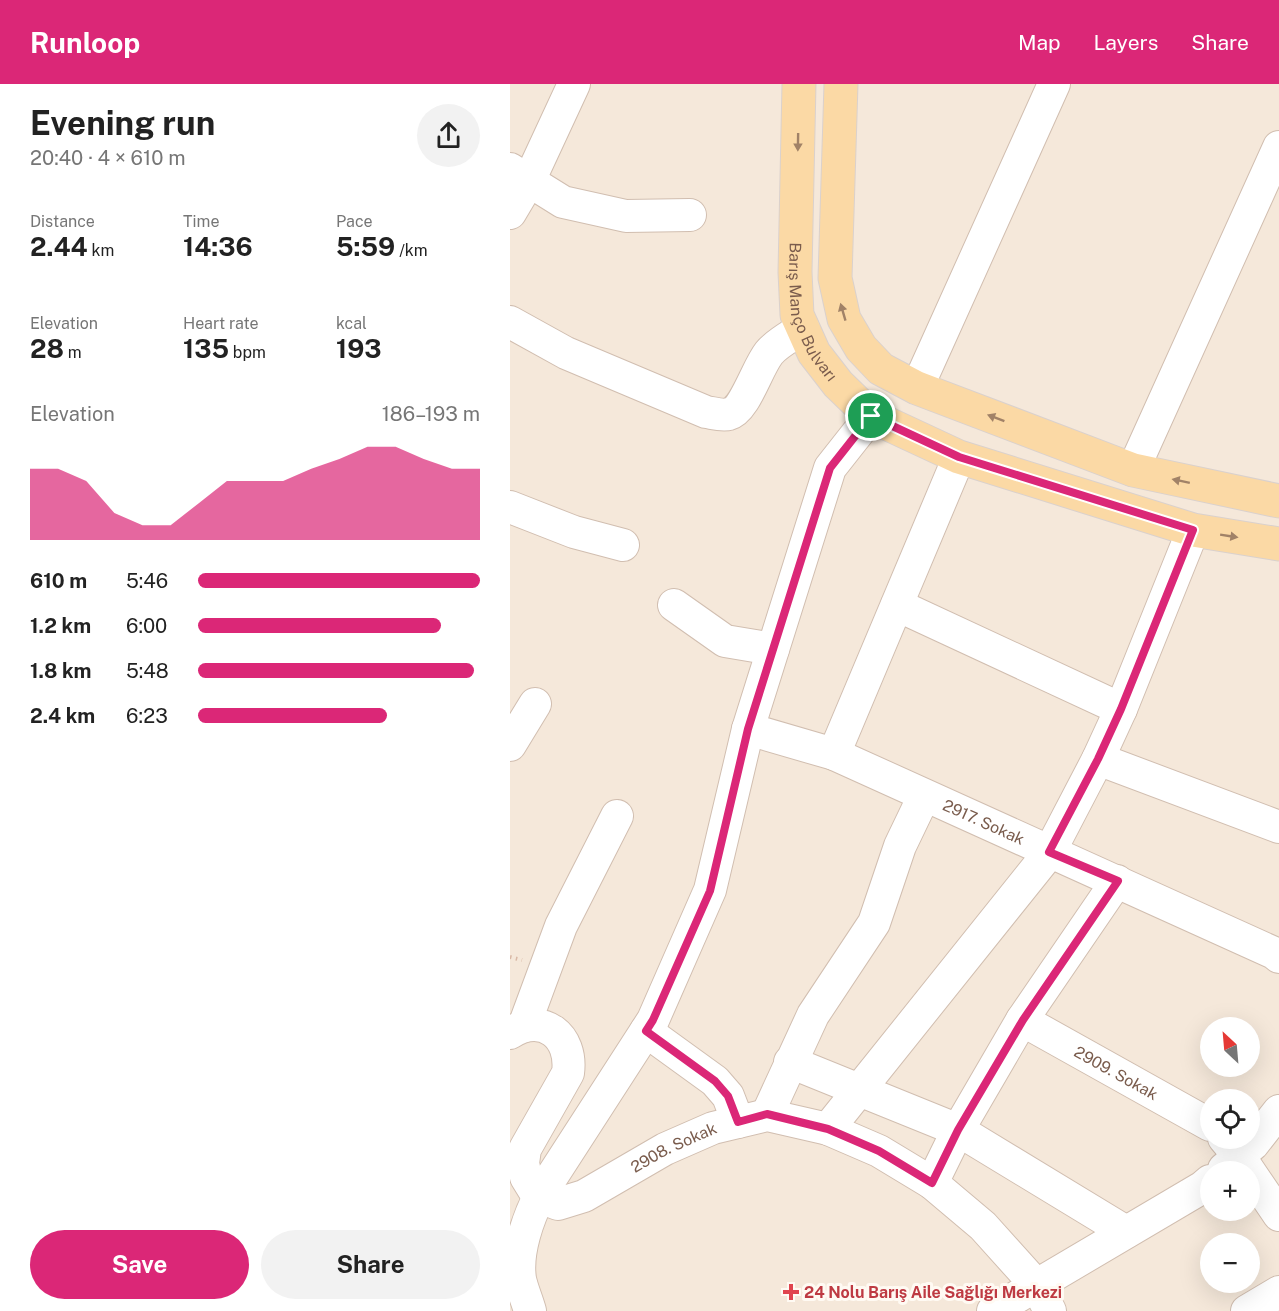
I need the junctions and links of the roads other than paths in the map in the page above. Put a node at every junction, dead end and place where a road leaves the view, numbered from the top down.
1 (574, 84) edge
2 (799, 84) edge
3 (841, 84) edge
4 (1054, 84) edge
5 (1279, 147) edge
6 (519, 175) edge
7 (510, 213) edge
8 (690, 215) dead end
9 (510, 322) edge
10 (803, 328) junction
11 (917, 388) junction
12 (871, 416) junction
13 (959, 457) junction
14 (1133, 470) junction
15 (1279, 501) edge
16 (510, 507) edge
17 (1193, 530) junction
18 (1279, 544) edge
19 (623, 545) dead end
20 (674, 605) dead end
21 (897, 605) junction
22 (773, 649) junction
23 (535, 704) dead end
24 (1121, 709) junction
25 (748, 729) junction
26 (510, 745) edge
27 (834, 754) junction
28 (1098, 759) junction
29 (924, 796) junction
30 (617, 816) dead end
31 (1279, 827) edge
32 (1049, 852) junction
33 (1118, 881) junction
34 (1279, 957) edge
35 (1023, 1020) junction
36 (517, 1029) edge
37 (646, 1031) junction
38 (790, 1062) junction
39 (860, 1090) junction
40 (1279, 1111) edge
41 (753, 1118) junction
42 (1200, 1119) edge
43 (828, 1129) junction
44 (958, 1130) junction
45 (1228, 1155) edge
46 (932, 1183) junction
47 (1200, 1189) edge
48 (540, 1195) junction
49 (1279, 1215) edge
50 (1126, 1233) junction
51 (516, 1249) edge
52 (1279, 1292) edge
53 (1043, 1299) edge
54 (530, 1311) edge
55 (993, 1311) edge
56 (1247, 1311) edge

1 - 6 street
2 -> 10 main road, Barış Manço Bulvarı
11 -> 3 main road, Barış Manço Bulvarı
4 - 11 street
5 - 14 street
6 - 7 street
6 - 8 street
9 - 10 street
10 - 12 main road, Barış Manço Bulvarı
14 -> 11 main road, Barış Manço Bulvarı
12 - 13 main road, Barış Manço Bulvarı
12 - 22 street
13 - 17 main road, Barış Manço Bulvarı
13 - 21 street
15 -> 14 main road, Barış Manço Bulvarı
16 - 19 street
17 -> 18 main road, Barış Manço Bulvarı
17 - 24 street
20 - 22 street
21 - 24 street
21 - 27 street
22 - 25 street
23 - 26 street
24 - 28 street
25 - 27 street, 2917. Sokak
25 - 37 street
27 - 29 street, 2917. Sokak
28 - 31 street
28 - 32 street
29 - 32 street, 2917. Sokak
29 - 38 street
30 - 36 street
32 - 33 street, 2917. Sokak
32 - 39 street
33 - 34 street, 2917. Sokak
33 - 35 street
35 - 42 street, 2909. Sokak
35 - 44 street
36 - 48 street
37 - 41 street
37 - 48 street
38 - 39 street
38 - 41 street
39 - 43 street
39 - 44 street
40 - 45 street
41 - 43 street, 2908. Sokak
41 - 48 street, 2908. Sokak
43 - 46 street, 2908. Sokak
44 - 46 street
44 - 50 street
45 - 49 street
46 - 53 street, 2908. Sokak
47 - 50 street
48 - 51 street
50 - 53 street
51 - 54 street
52 - 56 street
53 - 55 street

